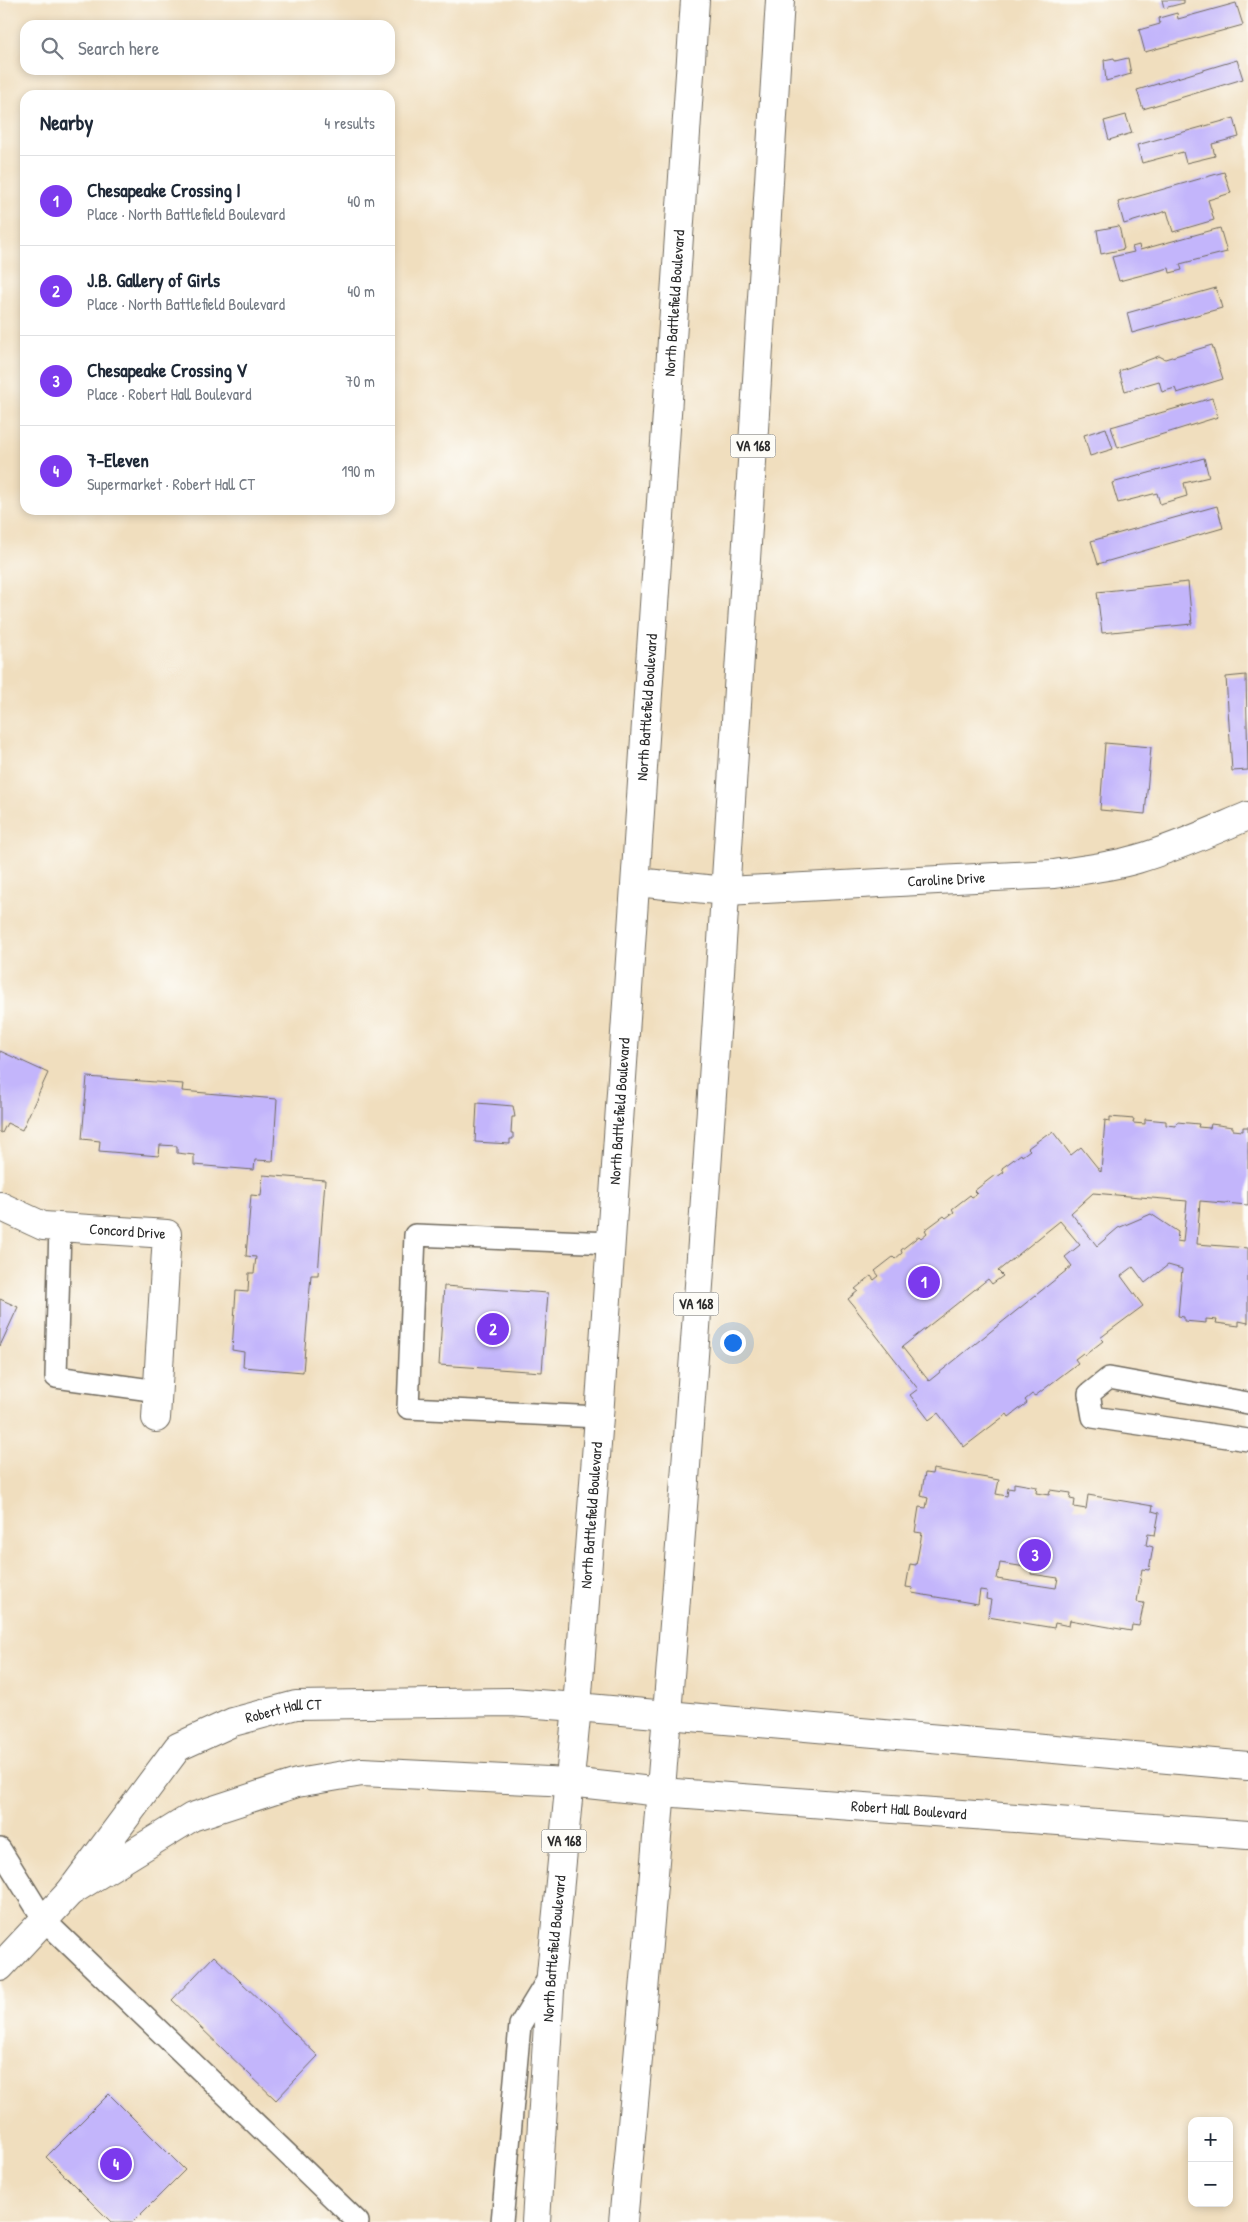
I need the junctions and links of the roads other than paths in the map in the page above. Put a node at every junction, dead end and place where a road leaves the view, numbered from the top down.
1 (695, 0) edge
2 (780, 0) edge
3 (1248, 816) edge
4 (636, 882) junction
5 (726, 891) junction
6 (0, 1206) edge
7 (60, 1227) junction
8 (611, 1243) junction
9 (158, 1391) junction
10 (1248, 1403) edge
11 (599, 1417) junction
12 (156, 1418) dead end
13 (1248, 1440) edge
14 (576, 1707) junction
15 (667, 1716) junction
16 (1248, 1766) edge
17 (570, 1782) junction
18 (660, 1792) junction
19 (1248, 1835) edge
20 (0, 1849) edge
21 (70, 1892) junction
22 (44, 1920) junction
23 (0, 1967) edge
24 (551, 1974) junction
25 (358, 2222) edge
26 (502, 2222) edge
27 (536, 2222) edge
28 (623, 2222) edge

1 - 4 main road, North Battlefield Boulevard / VA 168
2 - 5 main road, VA 168
3 - 5 main road, Caroline Drive
4 - 5 main road, Caroline Drive
4 - 8 main road, North Battlefield Boulevard / VA 168
5 - 15 main road, VA 168
6 - 7 main road, Concord Drive
7 - 9 lane
7 - 9 main road, Concord Drive
8 - 11 main road, North Battlefield Boulevard / VA 168
8 - 11 lane
9 - 12 main road, Concord Drive
10 - 13 lane
11 - 14 main road, North Battlefield Boulevard / VA 168
14 - 15 main road
14 - 17 main road, North Battlefield Boulevard / VA 168
14 - 21 main road, Robert Hall CT
15 - 16 main road
15 - 18 main road, VA 168
17 - 18 main road, Robert Hall Boulevard
17 - 21 main road, Robert Hall CT
17 - 24 main road, North Battlefield Boulevard / VA 168
18 - 19 main road, Robert Hall Boulevard
18 - 28 main road, VA 168
20 - 22 lane
21 - 22 main road, Robert Hall CT
22 - 23 main road, Robert Hall CT
22 - 25 lane
24 - 26 lane
24 - 27 main road, North Battlefield Boulevard / VA 168

